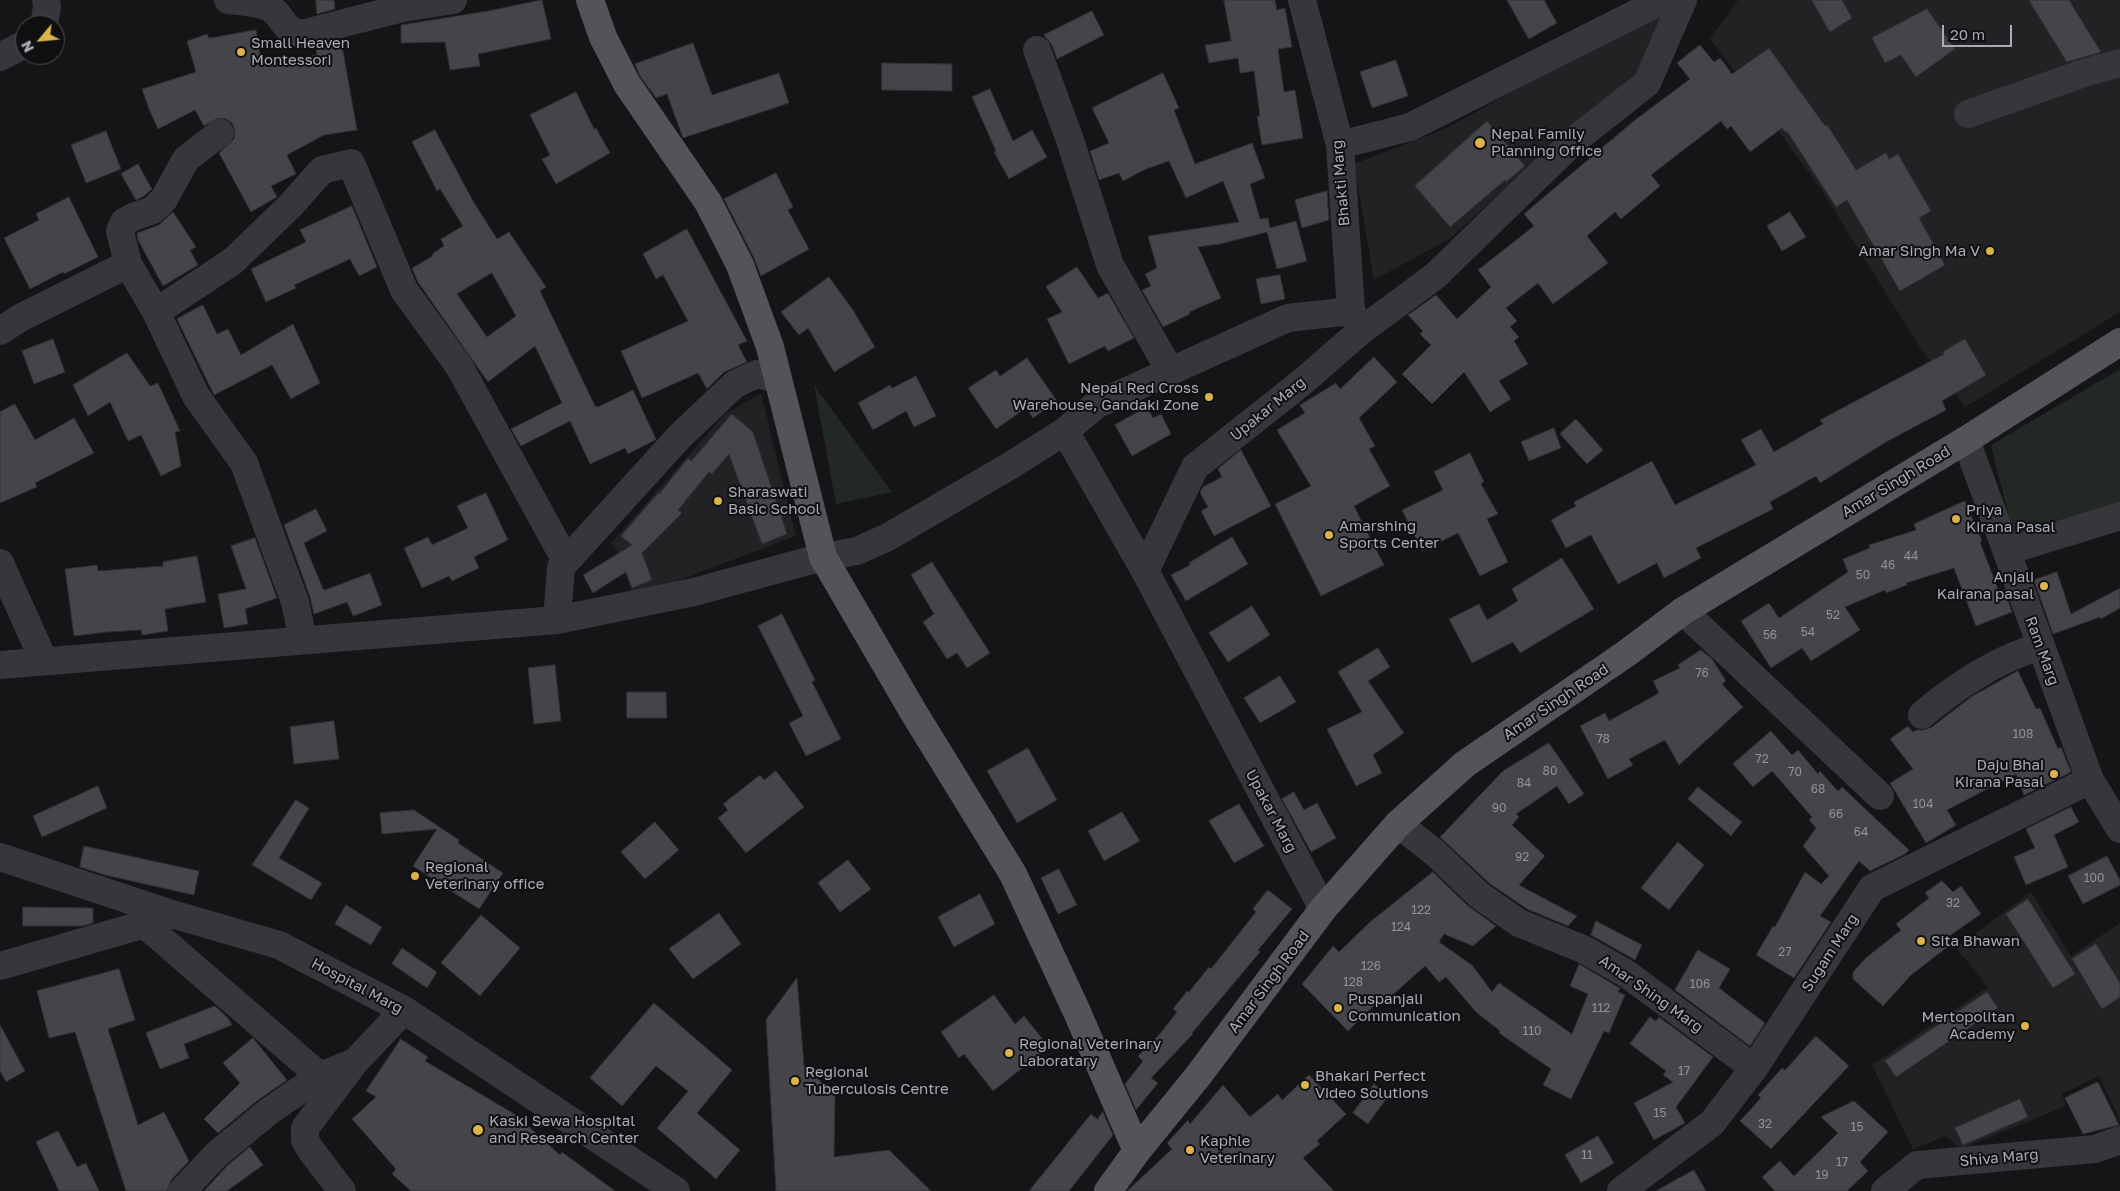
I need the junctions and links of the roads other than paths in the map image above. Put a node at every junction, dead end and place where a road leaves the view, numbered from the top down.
1 (46, 0) edge
2 (228, 0) edge
3 (453, 0) edge
4 (590, 0) edge
5 (1302, 0) edge
6 (1663, 0) edge
7 (1684, 0) edge
8 (46, 15) edge
9 (15, 49) edge
10 (1038, 50) dead end
11 (0, 57) edge
12 (2120, 63) edge
13 (1968, 114) dead end
14 (220, 133) dead end
15 (1340, 145) junction
16 (128, 264) junction
17 (156, 312) junction
18 (1357, 320) junction
19 (0, 331) edge
20 (2120, 342) edge
21 (1170, 371) junction
22 (777, 379) junction
23 (1065, 431) junction
24 (1966, 440) junction
25 (2120, 516) edge
26 (2007, 551) junction
27 (823, 557) junction
28 (566, 561) junction
29 (0, 563) edge
30 (1145, 572) junction
31 (1683, 611) junction
32 (556, 620) junction
33 (302, 640) junction
34 (2040, 647) junction
35 (44, 661) junction
36 (0, 665) edge
37 (1922, 715) dead end
38 (2090, 780) junction
39 (1880, 796) dead end
40 (1398, 824) junction
41 (2120, 829) edge
42 (0, 857) edge
43 (1323, 909) junction
44 (175, 914) junction
45 (144, 924) junction
46 (0, 966) edge
47 (404, 1010) junction
48 (355, 1062) junction
49 (1754, 1068) junction
50 (320, 1076) junction
51 (2120, 1140) edge
52 (1137, 1151) junction
53 (182, 1191) edge
54 (342, 1191) edge
55 (676, 1191) edge
56 (1108, 1191) edge
57 (1621, 1191) edge
58 (1885, 1191) edge

1 - 8 street
2 - 3 street
4 - 22 main road
5 - 15 street, Bhakti Marg
6 - 15 street
7 - 18 street, Upakar Marg
9 - 11 street
10 - 21 street
12 - 13 street
14 - 16 street
15 - 18 street, Bhakti Marg
16 - 17 street
16 - 19 street
17 - 28 street
17 - 33 street
18 - 21 street
18 - 30 street, Upakar Marg
20 - 24 main road, Amar Singh Road
21 - 23 street
22 - 27 main road
22 - 28 street
23 - 27 street
23 - 30 street
24 - 26 street, Ram Marg
24 - 31 main road, Amar Singh Road
25 - 26 street
26 - 34 street, Ram Marg
27 - 32 street
27 - 52 main road
28 - 32 street
29 - 35 street
30 - 43 street, Upakar Marg
31 - 39 street
31 - 40 main road, Amar Singh Road
32 - 33 street
33 - 35 street
34 - 37 street
34 - 38 street, Ram Marg
35 - 36 street
38 - 41 street, Ram Marg
38 - 49 street, Sugam Marg
40 - 43 main road, Amar Singh Road
40 - 49 street, Amar Shing Marg
42 - 44 street, Hospital Marg
43 - 52 main road, Amar Singh Road
44 - 45 street
44 - 47 street, Hospital Marg
45 - 46 street
45 - 50 street
47 - 48 street
47 - 55 street, Hospital Marg
48 - 50 street
48 - 54 street
49 - 57 street, Sugam Marg
50 - 53 street
51 - 58 street, Shiva Marg
52 - 56 main road, Amar Singh Road

